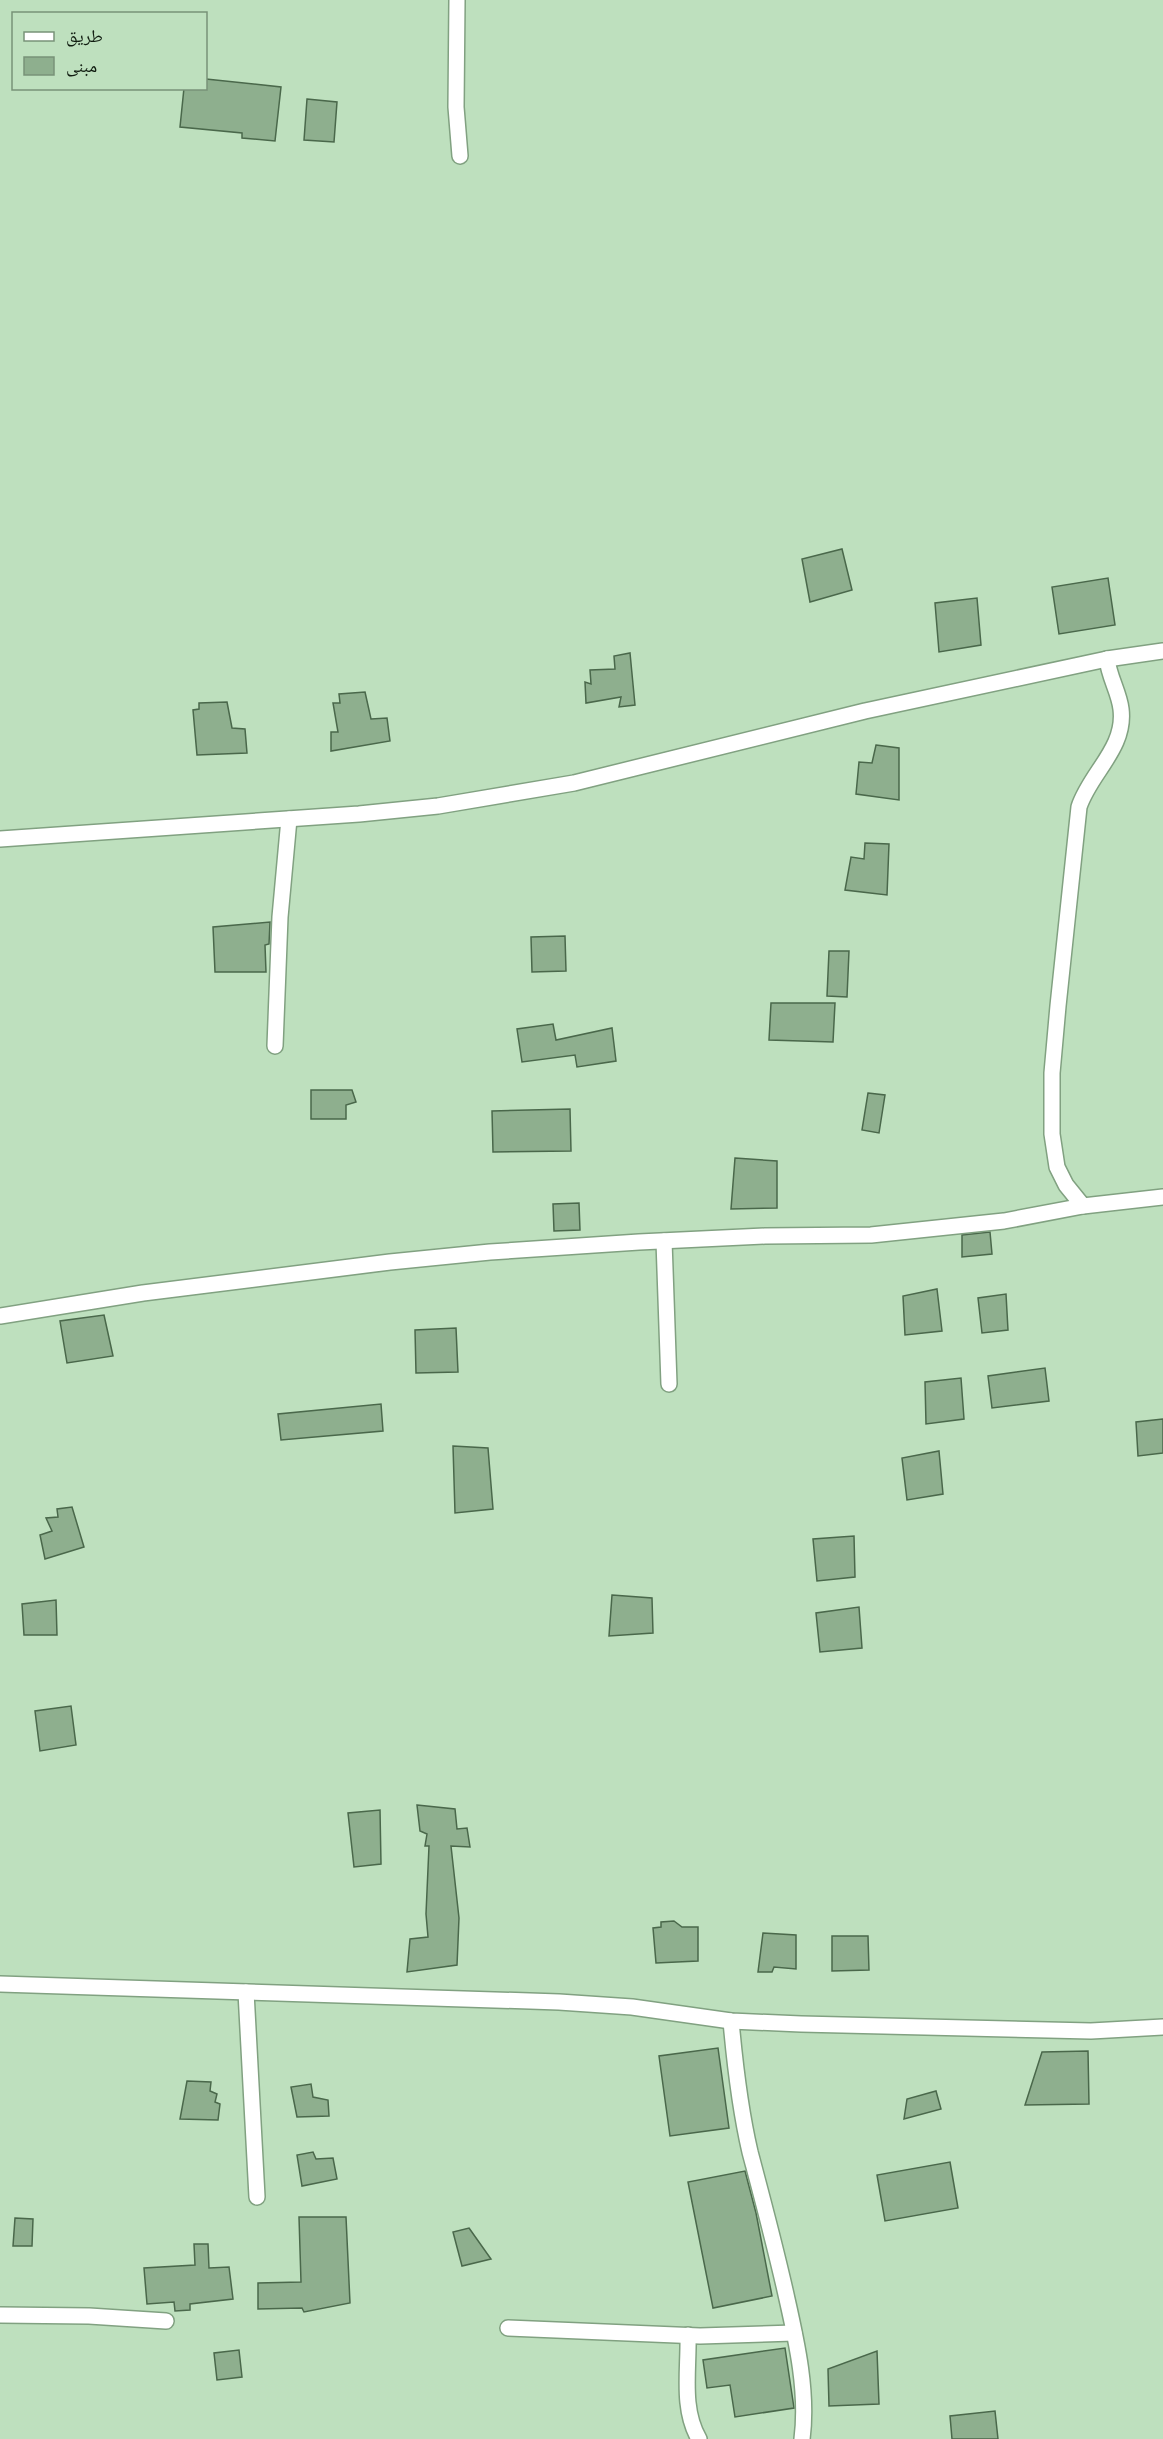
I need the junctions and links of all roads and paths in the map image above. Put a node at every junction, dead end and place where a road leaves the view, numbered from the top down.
1 (458, 0) edge
2 (460, 156) dead end
3 (1163, 651) edge
4 (1107, 659) junction
5 (289, 819) junction
6 (0, 839) edge
7 (275, 1046) dead end
8 (1163, 1197) edge
9 (1083, 1206) junction
10 (664, 1241) junction
11 (0, 1316) edge
12 (669, 1384) dead end
13 (0, 1984) edge
14 (246, 1992) junction
15 (731, 2021) junction
16 (1163, 2027) edge
17 (257, 2197) dead end
18 (0, 2315) edge
19 (166, 2321) dead end
20 (508, 2328) dead end
21 (794, 2333) junction
22 (688, 2335) junction
23 (699, 2439) edge
24 (802, 2439) edge

1 - 2 street
3 - 4 street
4 - 5 street
4 - 9 street
5 - 6 street
5 - 7 street
8 - 9 street
9 - 10 street
10 - 11 street
10 - 12 street
13 - 14 street
14 - 15 street
14 - 17 street
15 - 16 street
15 - 21 street
18 - 19 street
20 - 22 street
21 - 22 street
21 - 24 street
22 - 23 street

